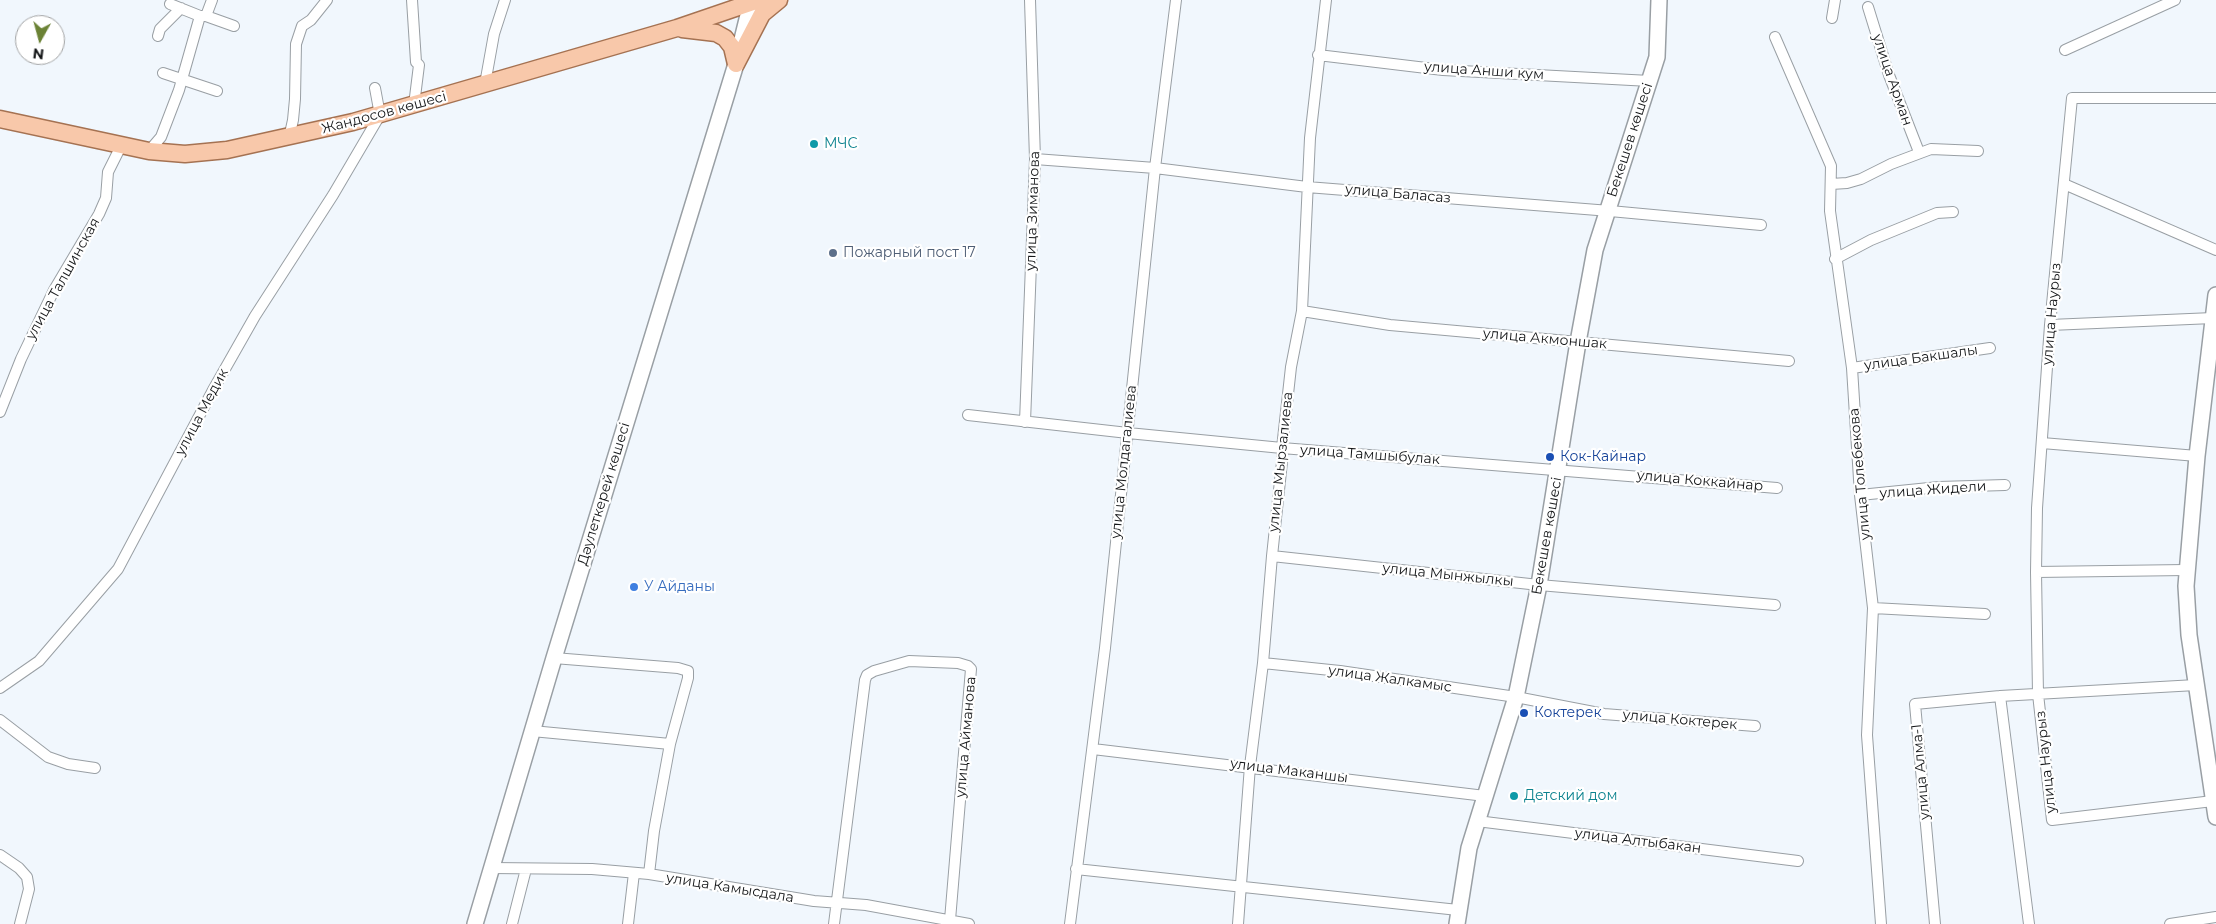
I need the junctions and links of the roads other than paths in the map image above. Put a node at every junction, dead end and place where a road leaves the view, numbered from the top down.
1 (212, 0) edge
2 (327, 0) edge
3 (412, 0) edge
4 (505, 0) edge
5 (779, 0) edge
6 (1030, 0) edge
7 (1176, 0) edge
8 (1326, 0) edge
9 (1659, 0) edge
10 (1835, 0) edge
11 (2174, 0) edge
12 (755, 1) edge
13 (170, 4) dead end
14 (1868, 7) dead end
15 (181, 8) junction
16 (203, 16) junction
17 (1832, 18) dead end
18 (234, 26) dead end
19 (677, 28) junction
20 (158, 36) dead end
21 (1775, 37) dead end
22 (2065, 50) dead end
23 (1318, 54) junction
24 (736, 64) junction
25 (163, 73) dead end
26 (182, 79) junction
27 (1650, 81) junction
28 (485, 84) junction
29 (375, 88) dead end
30 (216, 91) dead end
31 (2216, 98) edge
32 (414, 105) junction
33 (380, 115) junction
34 (0, 119) edge
35 (289, 138) junction
36 (121, 146) junction
37 (149, 151) junction
38 (1978, 151) dead end
39 (1919, 152) junction
40 (1035, 159) junction
41 (1155, 168) junction
42 (1830, 184) junction
43 (2064, 184) junction
44 (1307, 187) junction
45 (1607, 210) junction
46 (1953, 212) dead end
47 (1761, 226) dead end
48 (2216, 250) edge
49 (1835, 258) junction
50 (2216, 296) edge
51 (1302, 311) junction
52 (2213, 318) junction
53 (2050, 325) junction
54 (1578, 342) junction
55 (1990, 348) dead end
56 (1789, 361) dead end
57 (1852, 368) junction
58 (0, 412) edge
59 (968, 415) dead end
60 (1025, 422) junction
61 (1128, 434) junction
62 (2042, 443) junction
63 (1282, 448) junction
64 (2197, 456) junction
65 (1561, 470) junction
66 (2005, 485) dead end
67 (1777, 488) dead end
68 (1860, 495) junction
69 (1272, 556) junction
70 (2186, 570) junction
71 (2036, 572) junction
72 (1539, 585) junction
73 (1774, 606) dead end
74 (1873, 608) junction
75 (1985, 614) dead end
76 (554, 658) junction
77 (1263, 663) junction
78 (2196, 685) junction
79 (0, 688) edge
80 (2038, 694) junction
81 (2000, 696) junction
82 (1516, 697) junction
83 (0, 720) edge
84 (1755, 726) dead end
85 (532, 731) junction
86 (670, 744) junction
87 (1092, 749) junction
88 (1250, 766) junction
89 (95, 768) dead end
90 (1485, 796) junction
91 (2213, 801) junction
92 (2216, 817) edge
93 (1477, 821) junction
94 (0, 855) edge
95 (1798, 861) dead end
96 (490, 868) junction
97 (526, 869) junction
98 (1076, 869) junction
99 (634, 873) junction
100 (649, 874) junction
101 (1239, 886) junction
102 (836, 903) junction
103 (1458, 917) edge
104 (2216, 917) edge
105 (950, 920) junction
106 (20, 924) edge
107 (475, 924) edge
108 (512, 924) edge
109 (628, 924) edge
110 (834, 924) edge
111 (969, 924) edge
112 (1070, 924) edge
113 (1238, 924) edge
114 (1881, 924) edge
115 (1934, 924) edge
116 (2029, 924) edge
117 (2170, 924) edge

1 - 16 street
2 - 35 street
3 - 32 street
4 - 28 street
5 - 24 main road
6 - 40 street, улица Зиманова
7 - 41 street, улица Молдагалиева
8 - 23 street, улица Мырзалиева
9 - 27 main road, Бекешев көшесі
10 - 17 street
11 - 22 street
12 - 19 main road, Жандосов көшесі
12 - 24 main road, Дәулеткерей көшесі
13 - 15 street
14 - 39 street, улица Арман
15 - 16 street
15 - 20 street
16 - 18 street
16 - 26 street
19 - 24 main road
19 - 28 main road, Жандосов көшесі
21 - 42 street, улица Толебекова
23 - 27 street, улица Анши кум
23 - 44 street, улица Мырзалиева
24 - 76 main road, Дәулеткерей көшесі
25 - 26 street
26 - 30 street
26 - 37 street
27 - 45 main road, Бекешев көшесі
28 - 32 main road, Жандосов көшесі
29 - 33 street
31 - 43 street, улица Наурыз
32 - 33 main road, Жандосов көшесі
33 - 35 main road, Жандосов көшесі
33 - 79 street, улица Медик
34 - 36 main road, Жандосов көшесі
35 - 37 main road, Жандосов көшесі
36 - 37 main road, Жандосов көшесі
36 - 58 street, улица Талшинская
38 - 39 street
39 - 42 street
40 - 41 street, улица Баласаз
40 - 60 street, улица Зиманова
41 - 44 street, улица Баласаз
41 - 61 street, улица Молдагалиева
42 - 49 street, улица Толебекова
43 - 48 street
43 - 53 street, улица Наурыз
44 - 45 street, улица Баласаз
44 - 51 street, улица Мырзалиева
45 - 47 street, улица Баласаз
45 - 54 main road, Бекешев көшесі
46 - 49 street
49 - 57 street, улица Толебекова
50 - 52 main road
51 - 54 street, улица Акмоншак
51 - 63 street, улица Мырзалиева
52 - 53 street
52 - 64 main road
53 - 62 street, улица Наурыз
54 - 56 street, улица Акмоншак
54 - 65 main road, Бекешев көшесі
55 - 57 street, улица Бакшалы
57 - 68 street, улица Толебекова
59 - 60 street, улица Тамшыбулак
60 - 61 street, улица Тамшыбулак
61 - 63 street, улица Тамшыбулак
61 - 87 street, улица Молдагалиева
62 - 64 street
62 - 71 street, улица Наурыз
63 - 65 street, улица Тамшыбулак
63 - 69 street, улица Мырзалиева
64 - 70 main road
65 - 67 street, улица Коккайнар
65 - 72 main road, Бекешев көшесі
66 - 68 street, улица Жидели
68 - 74 street, улица Толебекова
69 - 72 street, улица Мынжылкы
69 - 77 street, улица Мырзалиева
70 - 71 street
70 - 78 main road
71 - 80 street, улица Наурыз
72 - 73 street, улица Мынжылкы
72 - 82 main road, Бекешев көшесі
74 - 75 street
74 - 114 street, улица Толебекова
76 - 85 main road, Дәулеткерей көшесі
76 - 86 street
77 - 82 street, улица Жалкамыс
77 - 88 street, улица Мырзалиева
78 - 80 street, улица Алма-1
78 - 91 main road
80 - 81 street, улица Алма-1
80 - 91 street, улица Наурыз
81 - 115 street, улица Алма-1
81 - 116 street
82 - 84 street, улица Коктерек
82 - 90 main road, Бекешев көшесі
83 - 89 street
85 - 86 street
85 - 96 main road, Дәулеткерей көшесі
86 - 100 street
87 - 88 street, улица Маканшы
87 - 98 street, улица Молдагалиева
88 - 90 street, улица Маканшы
88 - 101 street, улица Мырзалиева
90 - 93 main road, Бекешев көшесі
91 - 92 main road
93 - 95 street, улица Алтыбакан
93 - 103 main road, Бекешев көшесі
94 - 106 street
96 - 97 street, улица Камысдала
96 - 107 main road, Дәулеткерей көшесі
97 - 99 street, улица Камысдала
97 - 108 street
98 - 101 street
98 - 112 street, улица Молдагалиева
99 - 100 street, улица Камысдала
99 - 109 street
100 - 102 street, улица Камысдала
101 - 103 street
101 - 113 street, улица Мырзалиева
102 - 105 street, улица Камысдала
102 - 105 street, улица Айманова
102 - 110 street
104 - 117 street
105 - 111 street, улица Камысдала

